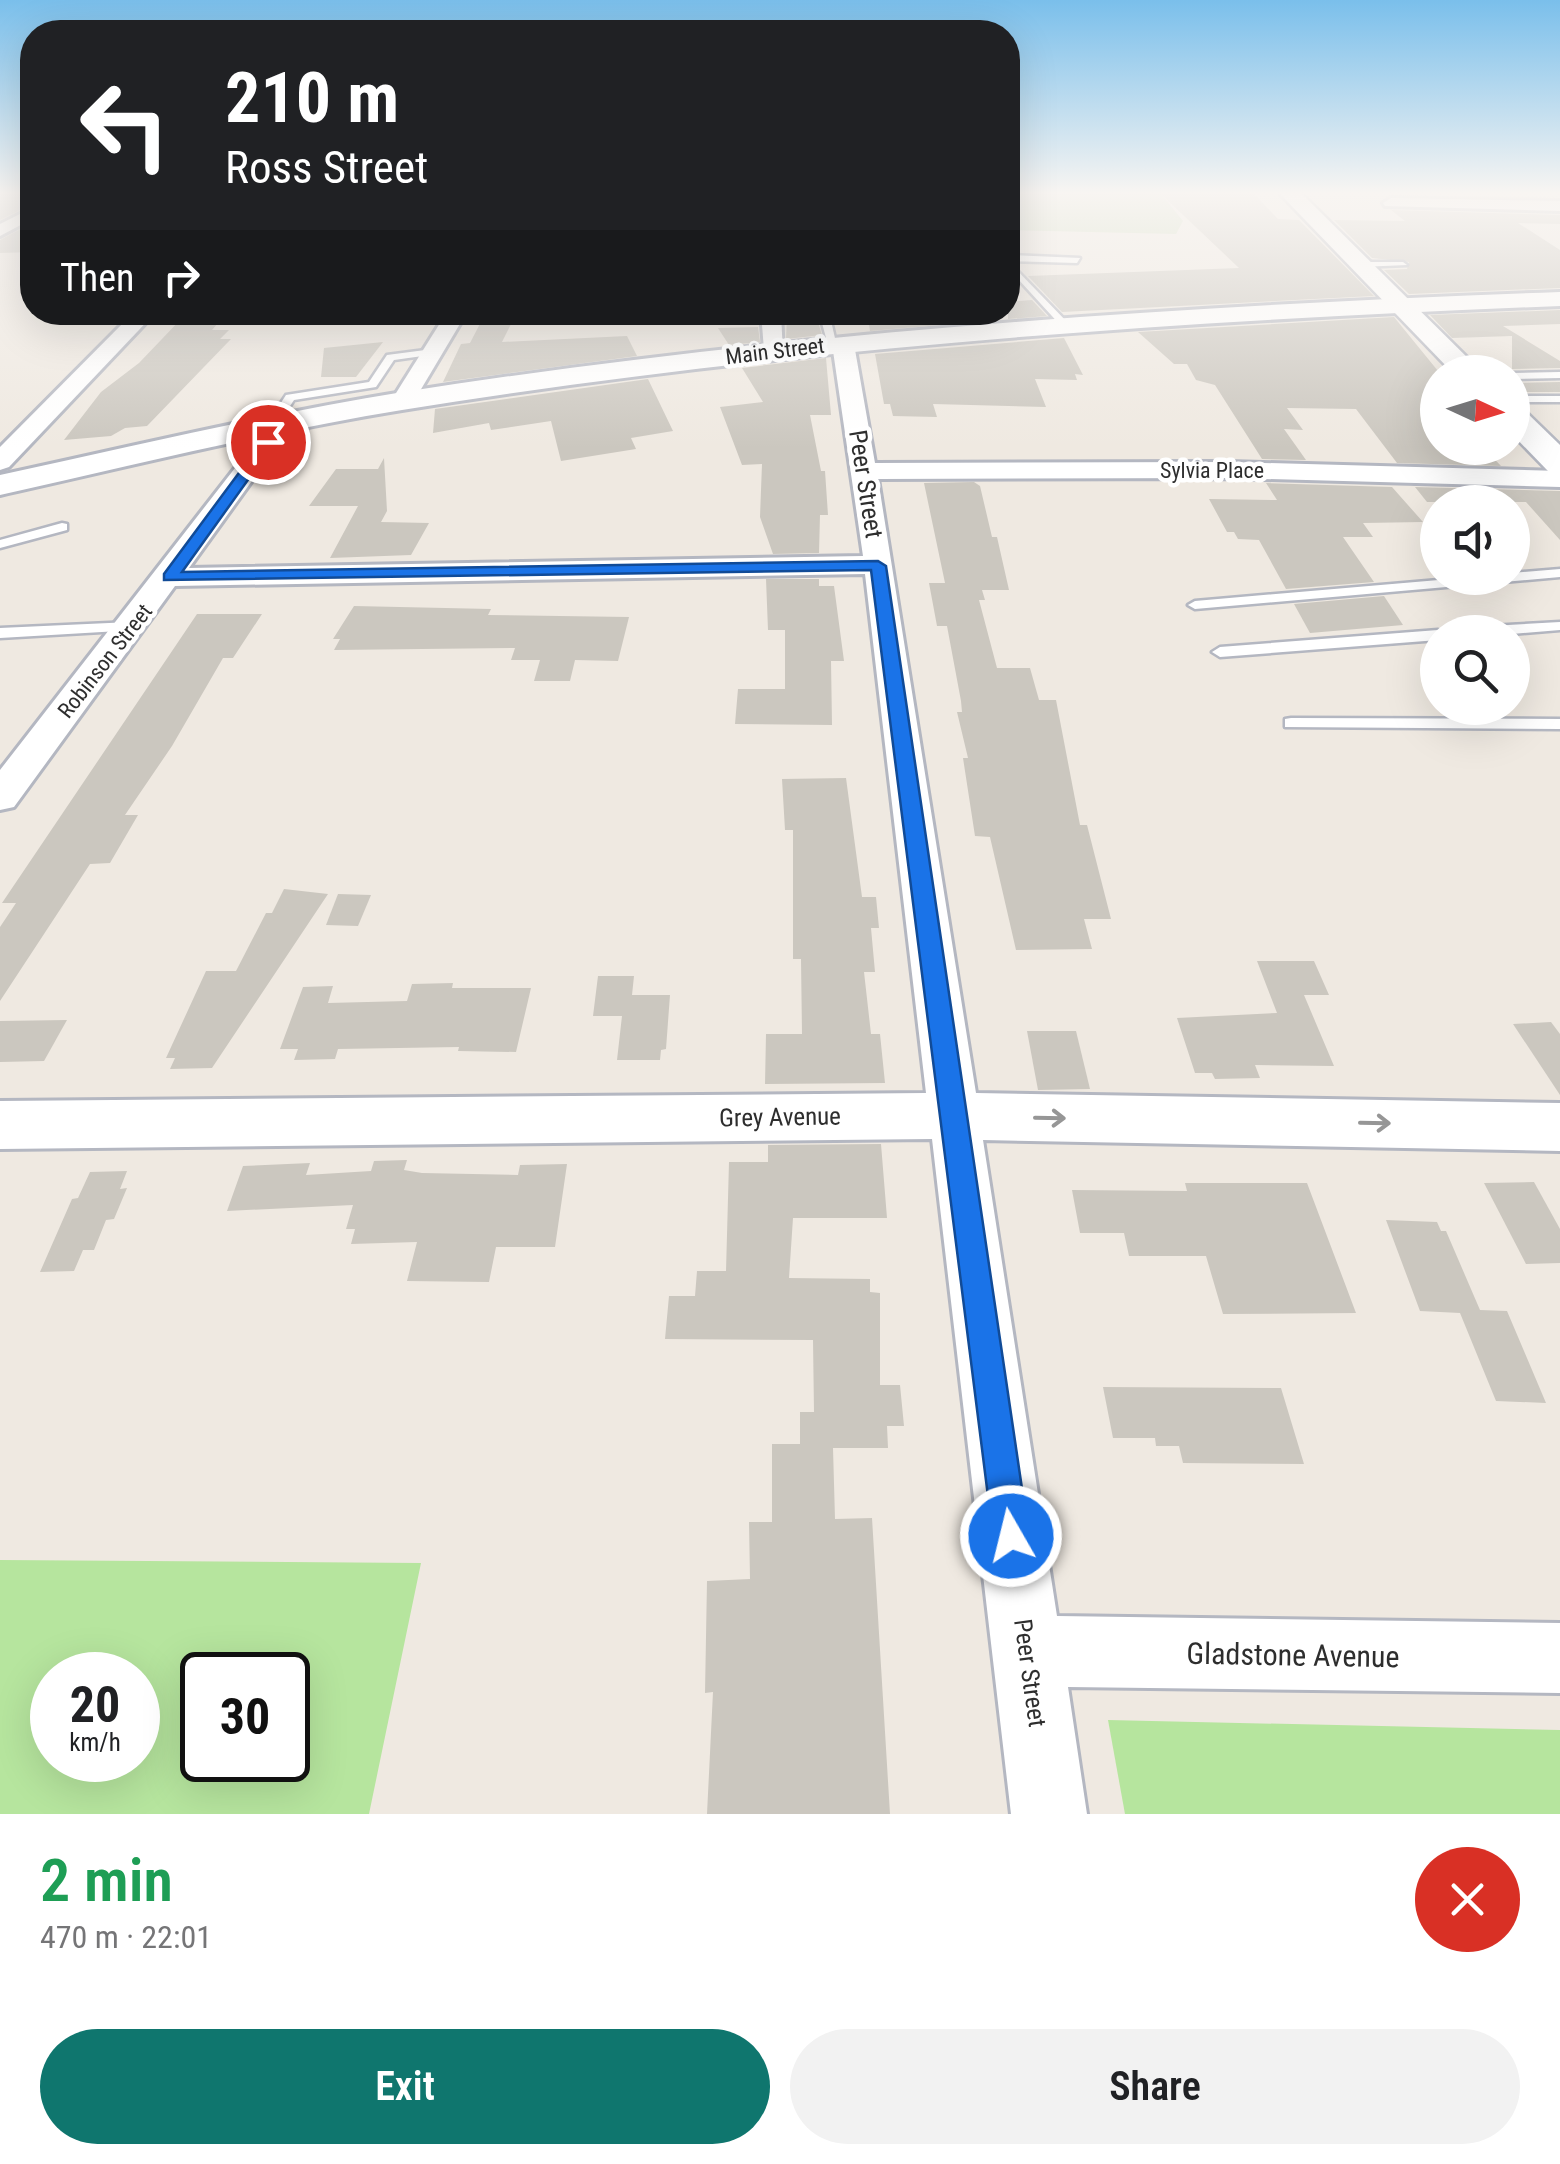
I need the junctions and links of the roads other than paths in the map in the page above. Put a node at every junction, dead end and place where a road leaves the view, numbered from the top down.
1 (1022, 279) edge
2 (1375, 279) edge
3 (1020, 288) edge
4 (1030, 288) junction
5 (1560, 299) edge
6 (1400, 304) junction
7 (133, 325) edge
8 (450, 325) edge
9 (772, 325) edge
10 (830, 325) edge
11 (1065, 325) junction
12 (838, 344) junction
13 (775, 350) junction
14 (434, 352) junction
15 (1451, 355) edge
16 (1560, 375) edge
17 (1530, 376) edge
18 (1560, 398) edge
19 (1530, 399) edge
20 (403, 401) junction
21 (273, 424) junction
22 (1530, 431) edge
23 (1554, 451) edge
24 (0, 462) edge
25 (864, 470) junction
26 (1560, 479) edge
27 (0, 486) edge
28 (62, 528) dead end
29 (0, 544) edge
30 (878, 566) junction
31 (1560, 572) edge
32 (1530, 575) edge
33 (170, 577) junction
34 (1420, 585) edge
35 (1194, 606) dead end
36 (1560, 626) edge
37 (131, 627) junction
38 (1530, 628) edge
39 (0, 634) edge
40 (1420, 636) edge
41 (1220, 652) dead end
42 (1291, 723) dead end
43 (1560, 724) edge
44 (0, 797) edge
45 (953, 1116) junction
46 (0, 1125) edge
47 (1560, 1127) edge
48 (1027, 1651) junction
49 (1560, 1658) edge
50 (1049, 1814) edge

1 - 4 lane
2 - 6 main road
3 - 4 lane
4 - 11 lane
5 - 6 street, Main Street
6 - 11 street, Main Street
6 - 15 main road
7 - 24 street
8 - 14 street
9 - 13 street
10 - 12 lane
11 - 12 street, Main Street
12 - 13 street, Main Street
12 - 25 street, Peer Street
13 - 20 street, Main Street
14 - 20 street
14 - 21 lane
16 - 17 lane
18 - 19 lane
20 - 21 street, Main Street
21 - 27 street, Main Street
21 - 33 street, Robinson Street
22 - 23 main road
25 - 26 street, Sylvia Place
25 - 30 street, Peer Street
28 - 29 lane
30 - 33 street
30 - 45 street, Peer Street
31 - 32 lane
33 - 37 street, Robinson Street
34 - 35 lane
36 - 38 lane
37 - 39 lane
37 - 44 street, Robinson Street
40 - 41 lane
42 - 43 lane
45 - 46 street, Grey Avenue
45 -> 47 street, Grey Avenue
45 - 48 street, Peer Street
48 - 49 street, Gladstone Avenue
48 - 50 street, Peer Street

